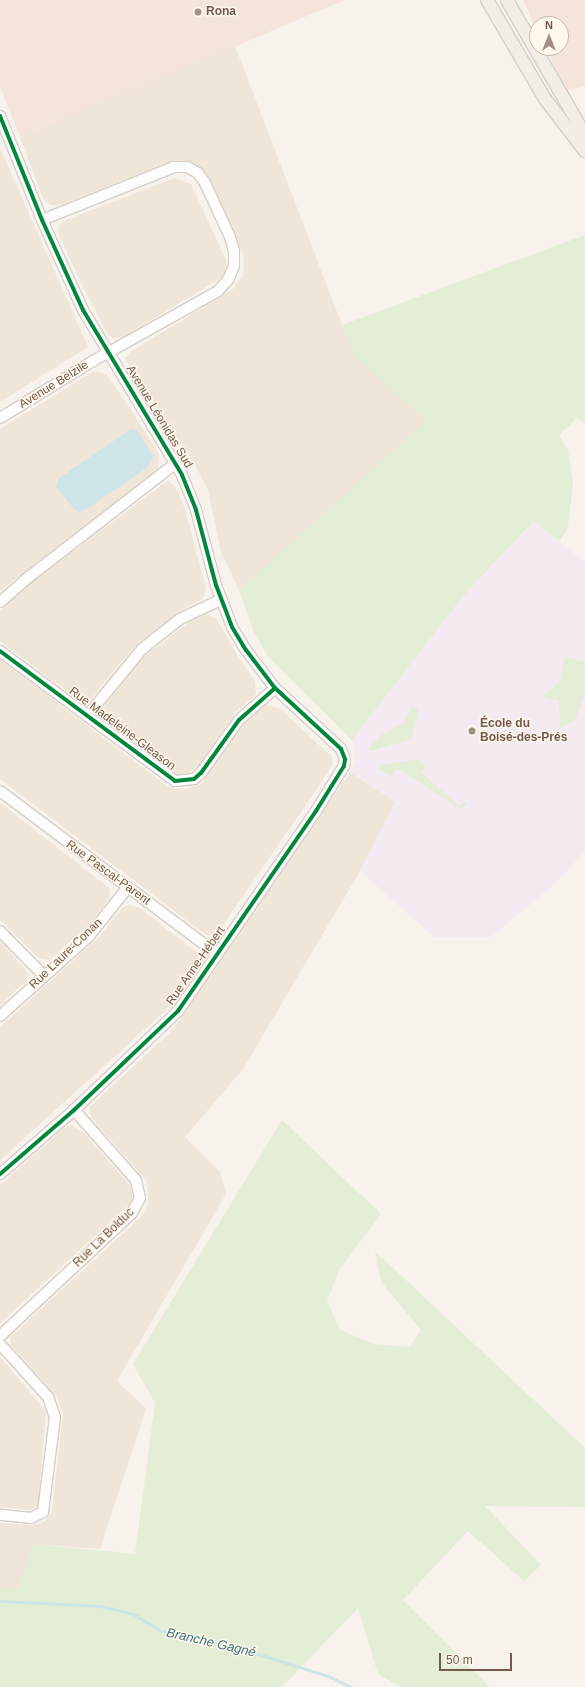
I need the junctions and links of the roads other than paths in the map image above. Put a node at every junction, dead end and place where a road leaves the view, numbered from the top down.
1 (487, 0) edge
2 (507, 0) edge
3 (0, 116) edge
4 (585, 135) edge
5 (585, 151) edge
6 (42, 220) junction
7 (108, 353) junction
8 (0, 418) edge
9 (176, 463) junction
10 (220, 600) junction
11 (0, 602) edge
12 (0, 651) edge
13 (275, 688) junction
14 (88, 716) junction
15 (339, 772) joint
16 (0, 791) edge
17 (128, 887) junction
18 (0, 931) edge
19 (216, 953) junction
20 (44, 976) junction
21 (0, 1016) edge
22 (74, 1110) junction
23 (0, 1174) edge
24 (0, 1336) edge
25 (0, 1344) edge
26 (0, 1515) edge

1 - 5 main road
2 - 4 main road
3 - 6 street, Avenue Léonidas Sud
6 - 7 street, Avenue Léonidas Sud
6 - 7 street, Avenue Belzile
7 - 8 street, Avenue Belzile
7 - 9 street, Avenue Léonidas Sud
9 - 10 street, Avenue Léonidas Sud
9 - 11 street
10 - 13 street, Avenue Léonidas Sud
10 - 14 street
12 - 14 street, Rue Madeleine-Gleason
13 - 14 street, Rue Madeleine-Gleason
13 - 15 street, Avenue Léonidas Sud
15 - 19 street, Rue Anne-Hébert
16 - 17 street, Rue Pascal-Parent
17 - 19 street, Rue Pascal-Parent
17 - 20 street, Rue Laure-Conan
18 - 20 street
19 - 22 street, Rue Anne-Hébert
20 - 21 street, Rue Laure-Conan
22 - 23 street, Rue Anne-Hébert
22 - 24 street, Rue La Bolduc
25 - 26 street

